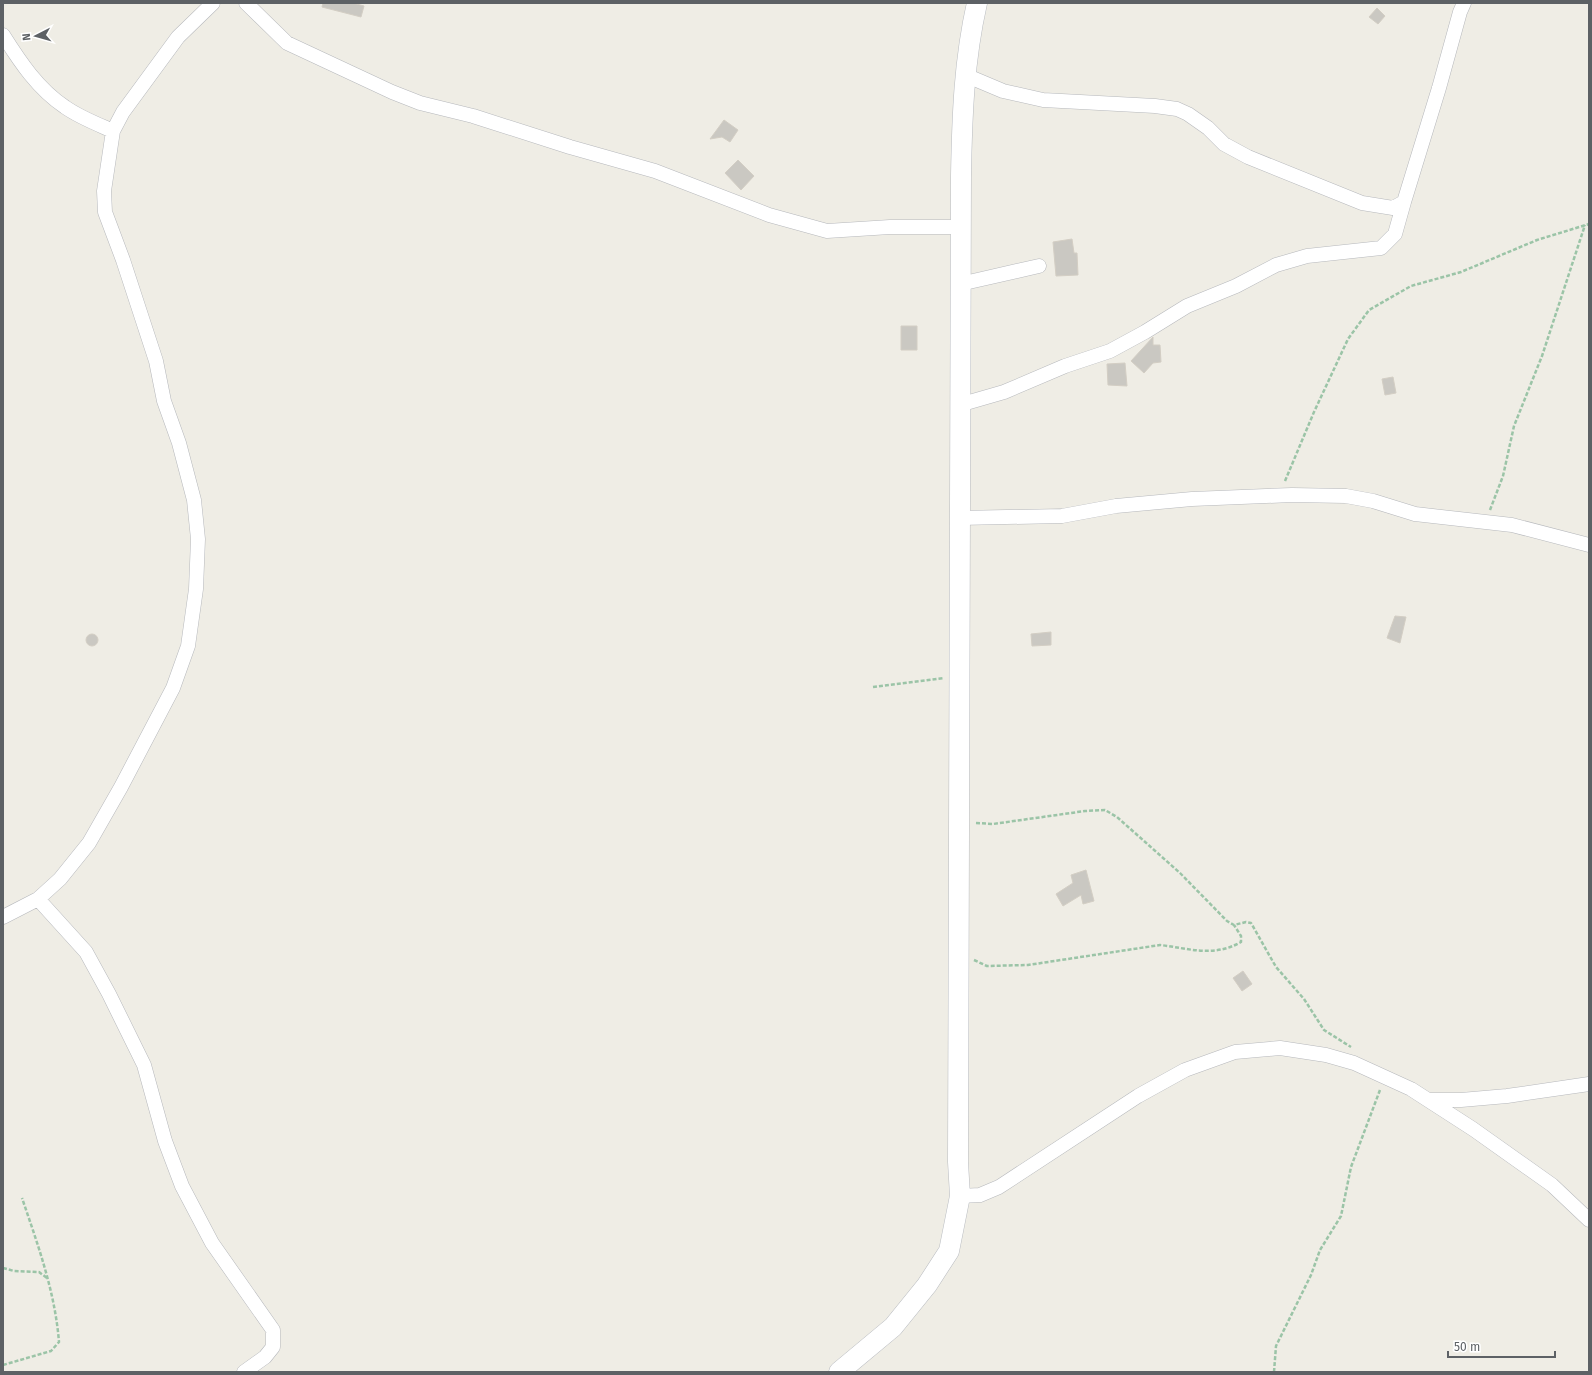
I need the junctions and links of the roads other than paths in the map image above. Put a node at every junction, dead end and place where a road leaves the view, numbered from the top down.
1 (213, 3) edge
2 (246, 3) edge
3 (977, 3) edge
4 (1464, 3) edge
5 (3, 35) edge
6 (965, 75) junction
7 (112, 131) junction
8 (1404, 202) junction
9 (960, 227) junction
10 (1039, 266) dead end
11 (960, 284) junction
12 (959, 405) junction
13 (959, 518) junction
14 (1589, 545) edge
15 (38, 898) junction
16 (3, 917) edge
17 (1589, 1084) edge
18 (1428, 1100) junction
19 (960, 1196) junction
20 (1589, 1220) edge
21 (244, 1372) edge
22 (839, 1372) edge

1 - 7 street
2 - 9 street
3 - 6 main road
4 - 8 street
5 - 7 street
6 - 8 street
6 - 9 main road
7 - 15 street
8 - 12 street
9 - 11 main road
10 - 11 street
11 - 12 main road
12 - 13 main road
13 - 14 street
13 - 19 main road
15 - 16 street
15 - 21 street
17 - 18 street
18 - 19 street
18 - 20 street
19 - 22 main road

